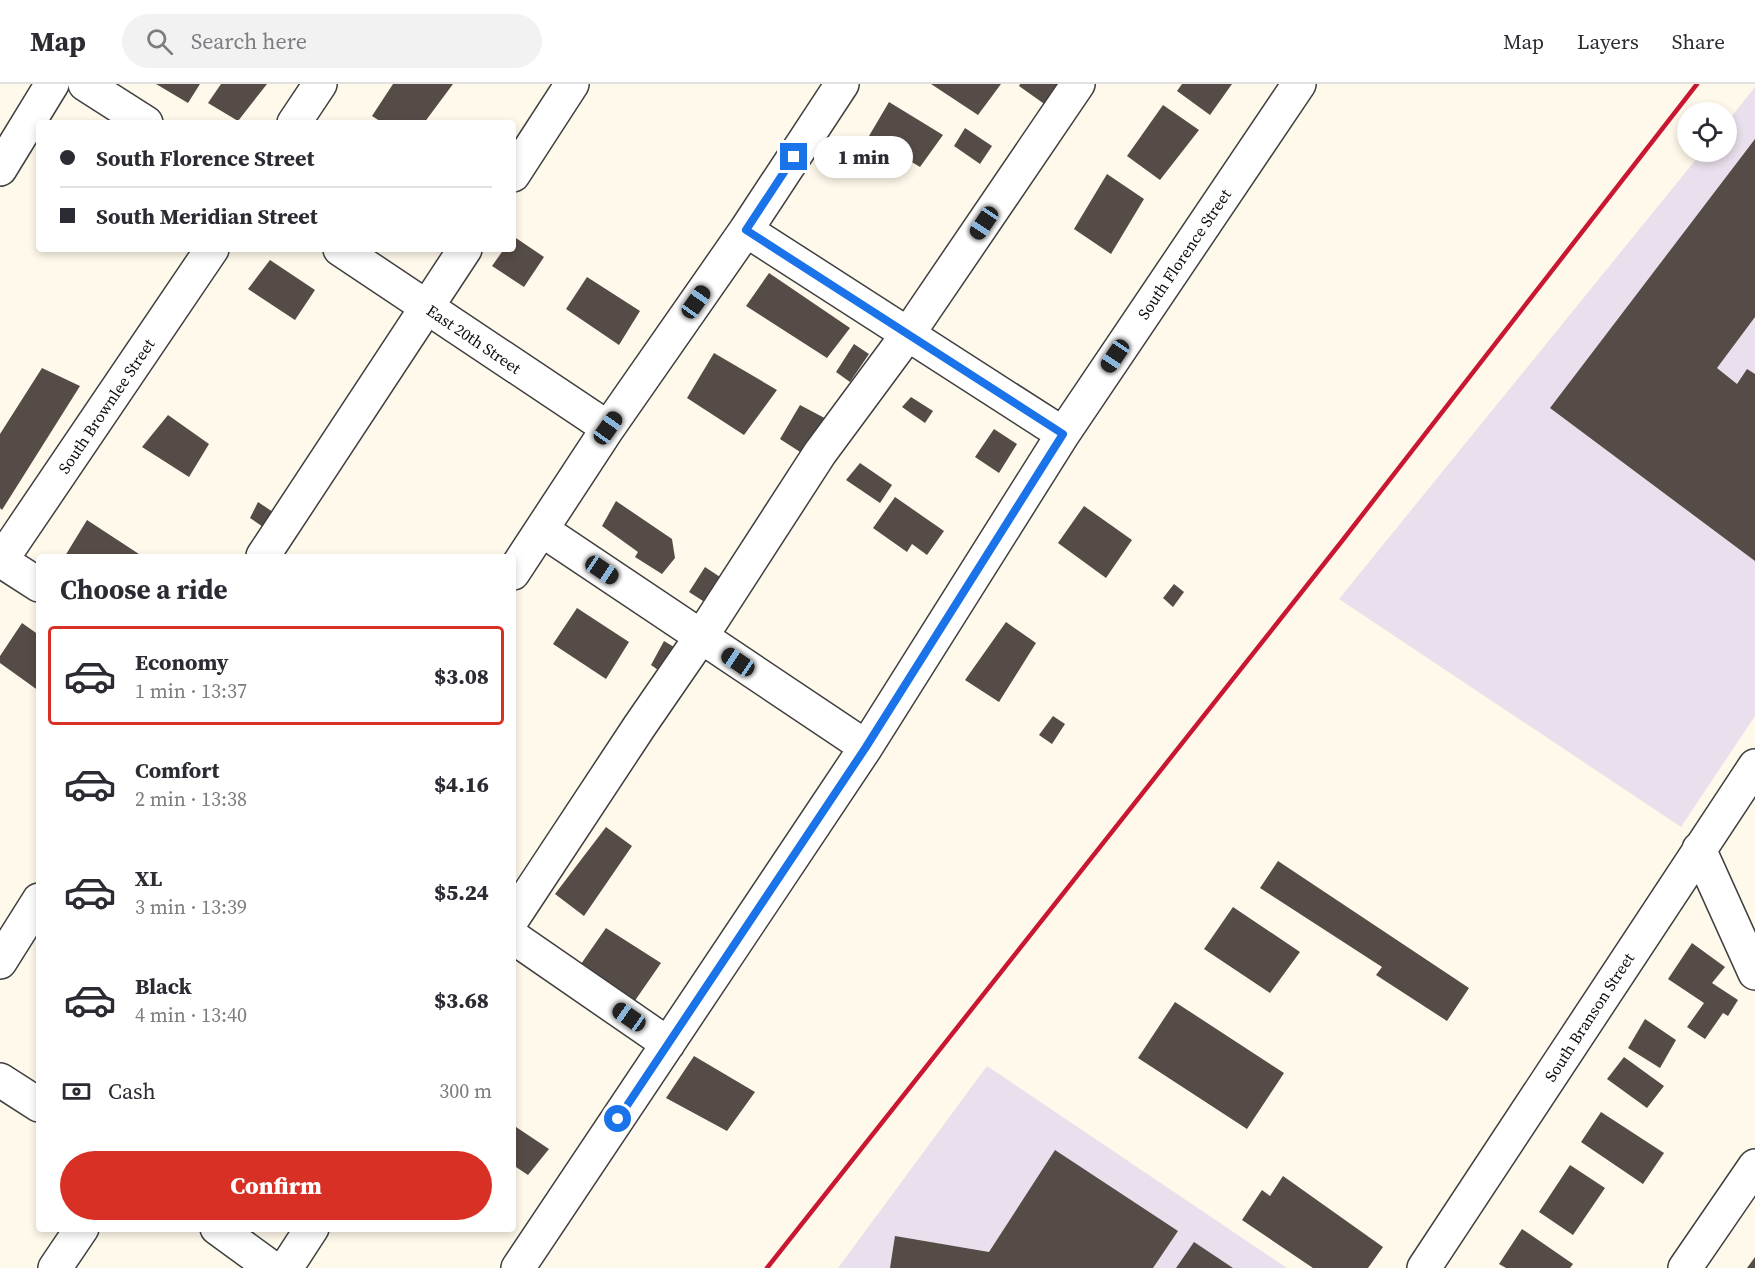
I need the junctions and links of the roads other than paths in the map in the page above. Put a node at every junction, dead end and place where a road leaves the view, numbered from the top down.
1 (52, 84) edge
2 (85, 84) edge
3 (320, 84) edge
4 (572, 84) edge
5 (842, 84) edge
6 (1078, 84) edge
7 (1299, 84) edge
8 (141, 120) edge
9 (296, 120) edge
10 (0, 169) edge
11 (516, 171) edge
12 (746, 230) junction
13 (210, 252) edge
14 (344, 252) edge
15 (463, 252) edge
16 (427, 308) junction
17 (908, 334) junction
18 (608, 428) junction
19 (1063, 434) junction
20 (542, 530) junction
21 (264, 554) edge
22 (0, 561) edge
23 (516, 569) edge
24 (36, 583) edge
25 (701, 637) junction
26 (866, 747) junction
27 (1755, 766) edge
28 (1699, 849) junction
29 (36, 905) edge
30 (516, 913) edge
31 (516, 939) edge
32 (0, 962) edge
33 (1755, 973) edge
34 (668, 1044) junction
35 (0, 1080) edge
36 (36, 1104) edge
37 (1755, 1166) edge
38 (79, 1232) edge
39 (222, 1232) edge
40 (309, 1232) edge
41 (56, 1268) edge
42 (272, 1268) edge
43 (286, 1268) edge
44 (518, 1268) edge
45 (1424, 1268) edge
46 (1685, 1268) edge

1 - 10 street
2 - 8 street
3 - 9 street
4 - 11 street
5 - 12 street
6 - 17 street
7 - 19 street, South Florence Street
12 - 17 street
12 - 18 street
13 - 22 street, South Brownlee Street
14 - 16 street, East 20th Street
15 - 16 street
16 - 18 street, East 20th Street
16 - 21 street
17 - 19 street
17 - 25 street
18 - 20 street
19 - 26 street, South Florence Street
20 - 23 street
20 - 25 street
22 - 24 street
25 - 26 street
25 - 30 street
26 - 34 street, South Florence Street
27 - 28 street, South Branson Street
28 - 33 street
28 - 45 street, South Branson Street
29 - 32 street
31 - 34 street
34 - 44 street, South Florence Street
35 - 36 street
37 - 46 street
38 - 41 street
39 - 42 street
40 - 43 street

